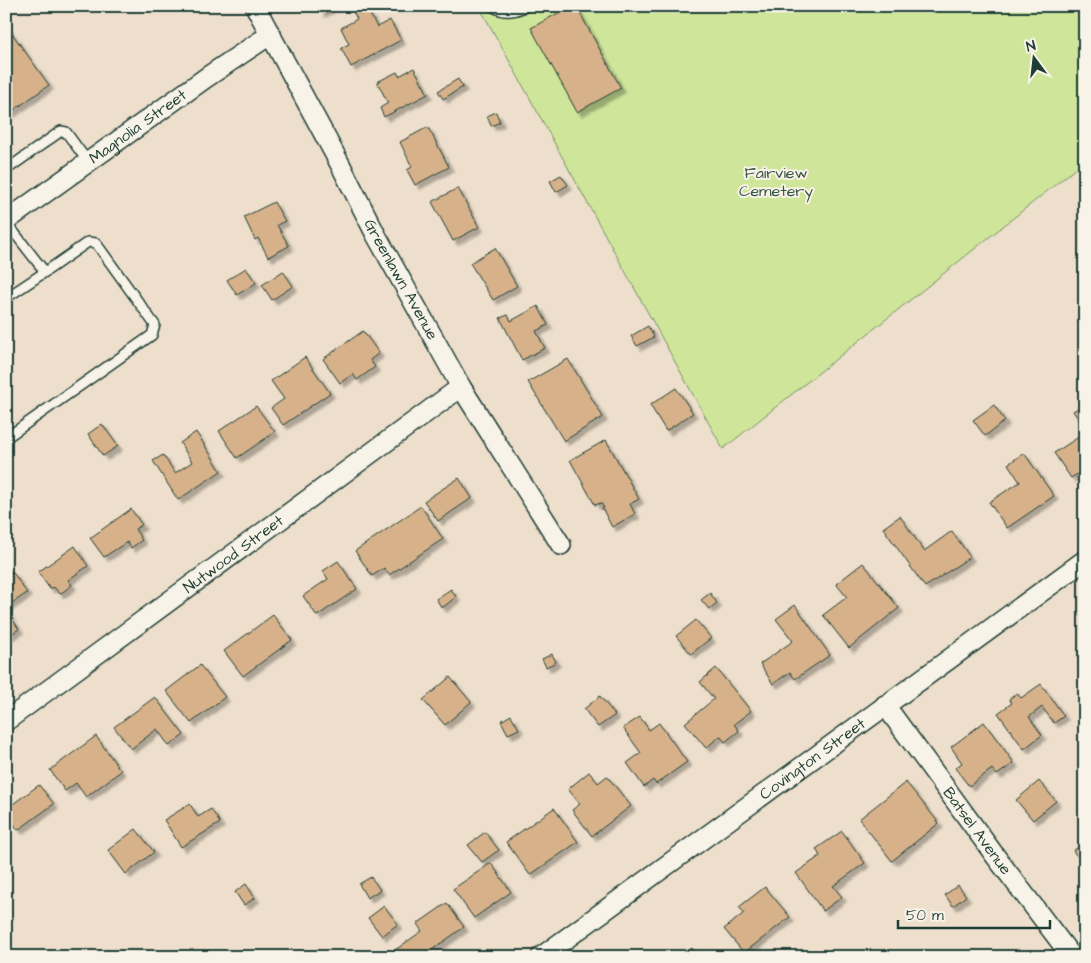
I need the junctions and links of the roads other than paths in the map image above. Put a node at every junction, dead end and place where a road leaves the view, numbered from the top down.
1 (255, 6) edge
2 (492, 6) edge
3 (527, 6) edge
4 (270, 34) junction
5 (88, 162) junction
6 (6, 170) edge
7 (6, 222) edge
8 (45, 272) junction
9 (6, 298) edge
10 (461, 388) junction
11 (6, 438) edge
12 (561, 545) dead end
13 (1085, 560) edge
14 (885, 705) junction
15 (6, 721) edge
16 (541, 957) edge
17 (1072, 957) edge

1 - 4 street, Greenlawn Avenue
2 - 3 lane
4 - 5 street, Magnolia Street
4 - 10 street, Greenlawn Avenue
5 - 6 lane
5 - 7 street, Magnolia Street
7 - 8 lane
8 - 9 lane
8 - 11 lane
10 - 12 street, Greenlawn Avenue
10 - 15 street, Nutwood Street
13 - 14 street, Covington Street
14 - 16 street, Covington Street
14 - 17 street, Batsel Avenue

